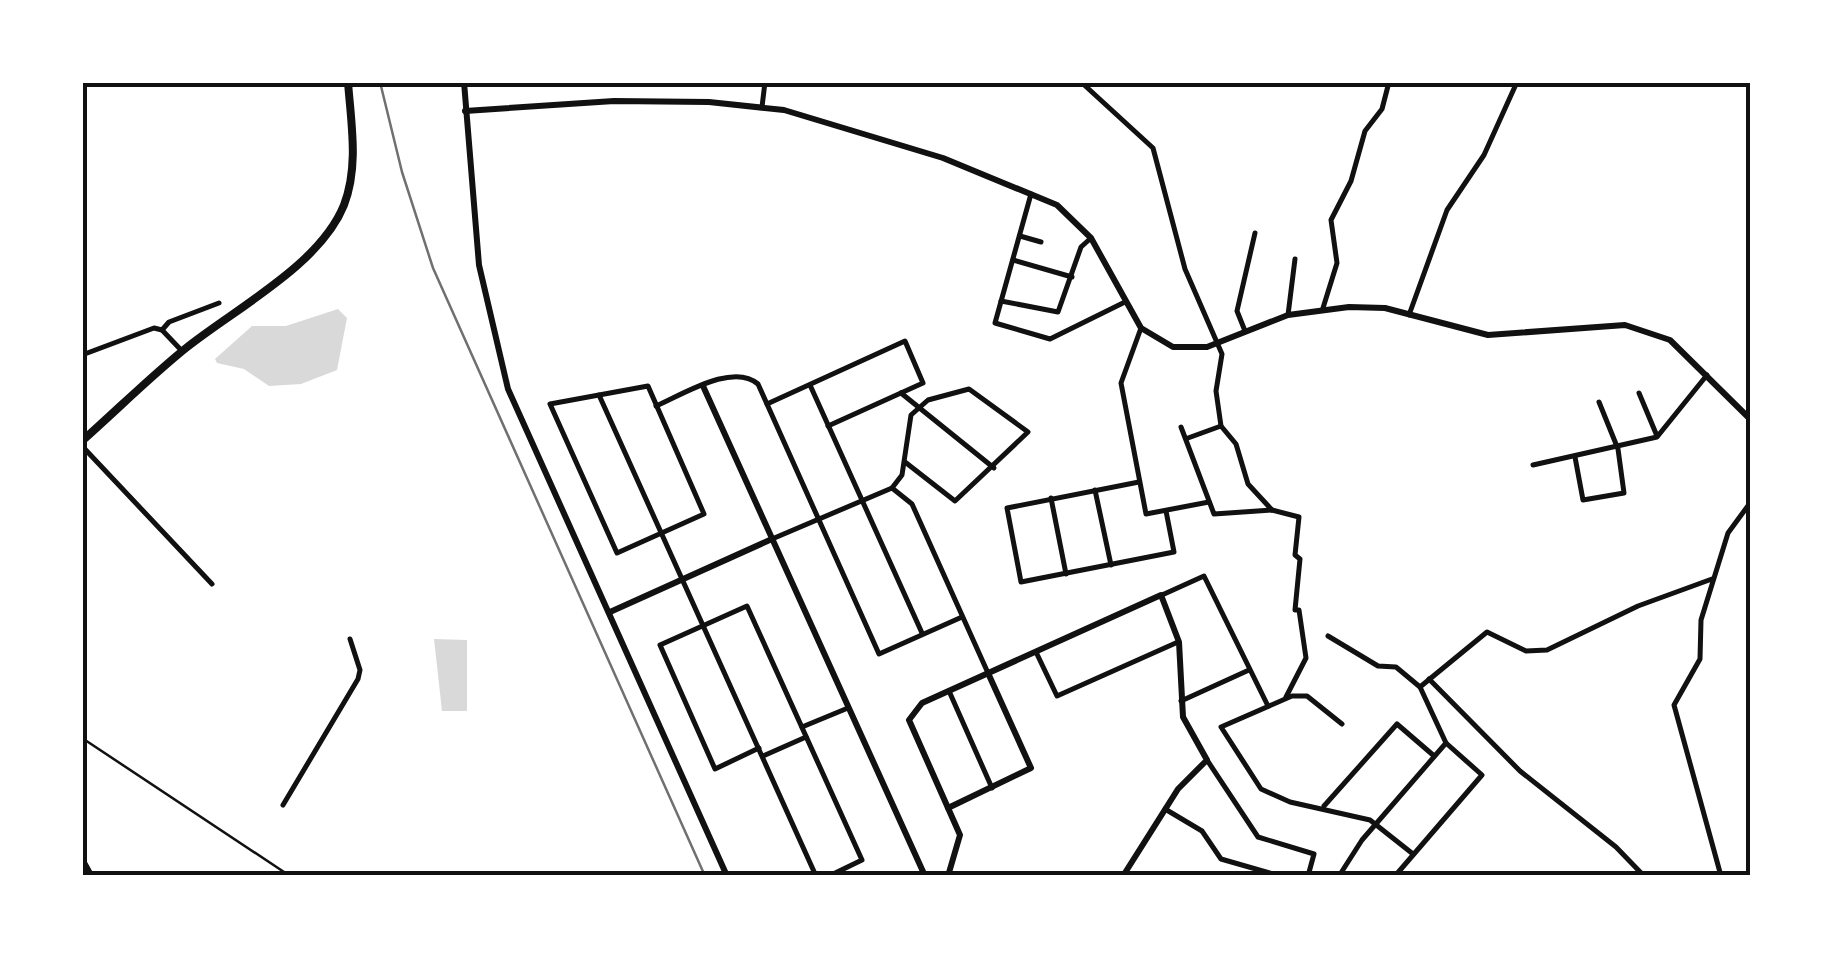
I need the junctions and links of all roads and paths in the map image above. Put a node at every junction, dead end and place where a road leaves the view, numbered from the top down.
1 (348, 82) edge
2 (464, 82) edge
3 (764, 82) edge
4 (1081, 82) edge
5 (1389, 82) edge
6 (1517, 82) edge
7 (762, 107) junction
8 (465, 111) junction
9 (1031, 194) junction
10 (1255, 233) dead end
11 (1020, 236) junction
12 (1091, 238) junction
13 (1040, 242) dead end
14 (1296, 258) dead end
15 (1012, 260) junction
16 (1072, 277) junction
17 (1001, 301) junction
18 (1125, 302) junction
19 (219, 303) dead end
20 (1323, 308) junction
21 (1288, 314) junction
22 (1409, 314) junction
23 (1141, 328) junction
24 (162, 330) junction
25 (1245, 331) junction
26 (1217, 343) junction
27 (182, 351) junction
28 (82, 355) edge
29 (1707, 375) junction
30 (810, 385) junction
31 (703, 386) junction
32 (901, 393) junction
33 (1639, 393) dead end
34 (599, 396) junction
35 (1599, 402) dead end
36 (767, 404) junction
37 (656, 406) junction
38 (916, 407) junction
39 (1750, 418) edge
40 (828, 426) junction
41 (1221, 426) junction
42 (1180, 427) dead end
43 (1657, 437) junction
44 (1188, 438) junction
45 (82, 443) edge
46 (1618, 449) junction
47 (1575, 457) junction
48 (904, 462) junction
49 (1533, 465) dead end
50 (994, 468) junction
51 (1140, 482) junction
52 (892, 488) junction
53 (1095, 490) junction
54 (1051, 498) junction
55 (861, 499) junction
56 (1209, 502) junction
57 (1750, 503) edge
58 (1166, 510) junction
59 (1272, 510) junction
60 (817, 519) junction
61 (660, 534) junction
62 (772, 539) junction
63 (1111, 565) junction
64 (1066, 574) junction
65 (1712, 578) junction
66 (683, 579) junction
67 (212, 584) dead end
68 (1161, 595) junction
69 (610, 612) junction
70 (962, 616) junction
71 (704, 625) junction
72 (922, 634) junction
73 (1328, 636) dead end
74 (350, 639) dead end
75 (1178, 642) junction
76 (1036, 652) junction
77 (1249, 670) junction
78 (988, 673) junction
79 (1429, 679) junction
80 (1420, 686) junction
81 (949, 691) junction
82 (1286, 696) junction
83 (1181, 702) junction
84 (1268, 706) junction
85 (848, 708) junction
86 (1342, 724) dead end
87 (802, 728) junction
88 (806, 737) junction
89 (82, 738) edge
90 (1446, 743) junction
91 (759, 748) junction
92 (763, 756) junction
93 (1434, 756) junction
94 (1208, 760) junction
95 (992, 788) junction
96 (283, 806) dead end
97 (1324, 806) junction
98 (948, 808) junction
99 (1165, 809) junction
100 (1375, 824) junction
101 (1413, 854) junction
102 (82, 858) edge
103 (92, 876) edge
104 (290, 876) edge
105 (727, 876) edge
106 (816, 876) edge
107 (830, 876) edge
108 (924, 876) edge
109 (948, 876) edge
110 (1123, 876) edge
111 (1280, 876) edge
112 (1308, 876) edge
113 (1339, 876) edge
114 (1395, 876) edge
115 (1644, 876) edge
116 (1721, 876) edge

1 - 27 main road
2 - 8 street
3 - 7 street
4 - 26 street
5 - 20 street
6 - 22 street
7 - 8 street
7 - 9 street
8 - 69 street
9 - 11 street
9 - 12 street
10 - 25 street
11 - 13 street
11 - 15 street
12 - 16 street
12 - 18 street
14 - 21 street
15 - 16 street
15 - 17 street
16 - 17 street
17 - 18 street
18 - 23 street
19 - 24 street
20 - 21 street
20 - 22 street
21 - 25 street
22 - 29 street
23 - 26 street
23 - 51 street
24 - 27 street
24 - 28 street
25 - 26 street
26 - 41 street
27 - 45 main road
29 - 39 street
29 - 43 street
30 - 32 street
30 - 36 street
30 - 40 street
31 - 36 street
31 - 37 street
31 - 62 street
32 - 38 street
32 - 40 street
33 - 43 street
34 - 37 street
34 - 61 street
34 - 61 street
35 - 46 street
36 - 60 street
37 - 61 street
38 - 48 street
38 - 50 street
38 - 50 street
40 - 55 street
41 - 44 street
41 - 59 street
42 - 44 street
43 - 46 street
44 - 56 street
45 - 67 street
46 - 47 street
46 - 47 street
47 - 49 street
48 - 50 street
48 - 52 street
51 - 53 street
51 - 58 street
52 - 55 street
52 - 70 street
53 - 54 street
53 - 63 street
54 - 64 street
54 - 64 street
55 - 60 street
55 - 72 street
56 - 58 street
56 - 59 street
57 - 65 street
58 - 63 street
59 - 82 street
60 - 62 street
60 - 72 street
61 - 66 street
62 - 66 street
62 - 85 street
63 - 64 street
65 - 79 street
65 - 116 street
66 - 69 street
66 - 71 street
68 - 75 street
68 - 76 street
68 - 77 street
69 - 105 street
70 - 72 street
70 - 78 street
71 - 87 street
71 - 91 street
71 - 91 street
73 - 80 street
74 - 96 street
75 - 76 street
75 - 83 street
76 - 78 street
77 - 83 street
77 - 84 street
78 - 81 street
78 - 95 street
79 - 80 street
79 - 115 street
80 - 90 street
81 - 95 street
81 - 98 street
82 - 84 street
82 - 86 street
83 - 94 street
84 - 97 street
85 - 87 street
85 - 108 street
87 - 88 street
88 - 92 street
88 - 107 street
89 - 104 lane
90 - 93 street
90 - 101 street
91 - 92 street
92 - 106 street
93 - 97 street
93 - 100 street
94 - 99 street
94 - 112 street
95 - 98 street
97 - 100 street
98 - 109 street
99 - 110 street
99 - 111 street
100 - 101 street
100 - 113 street
101 - 114 street
102 - 103 street

